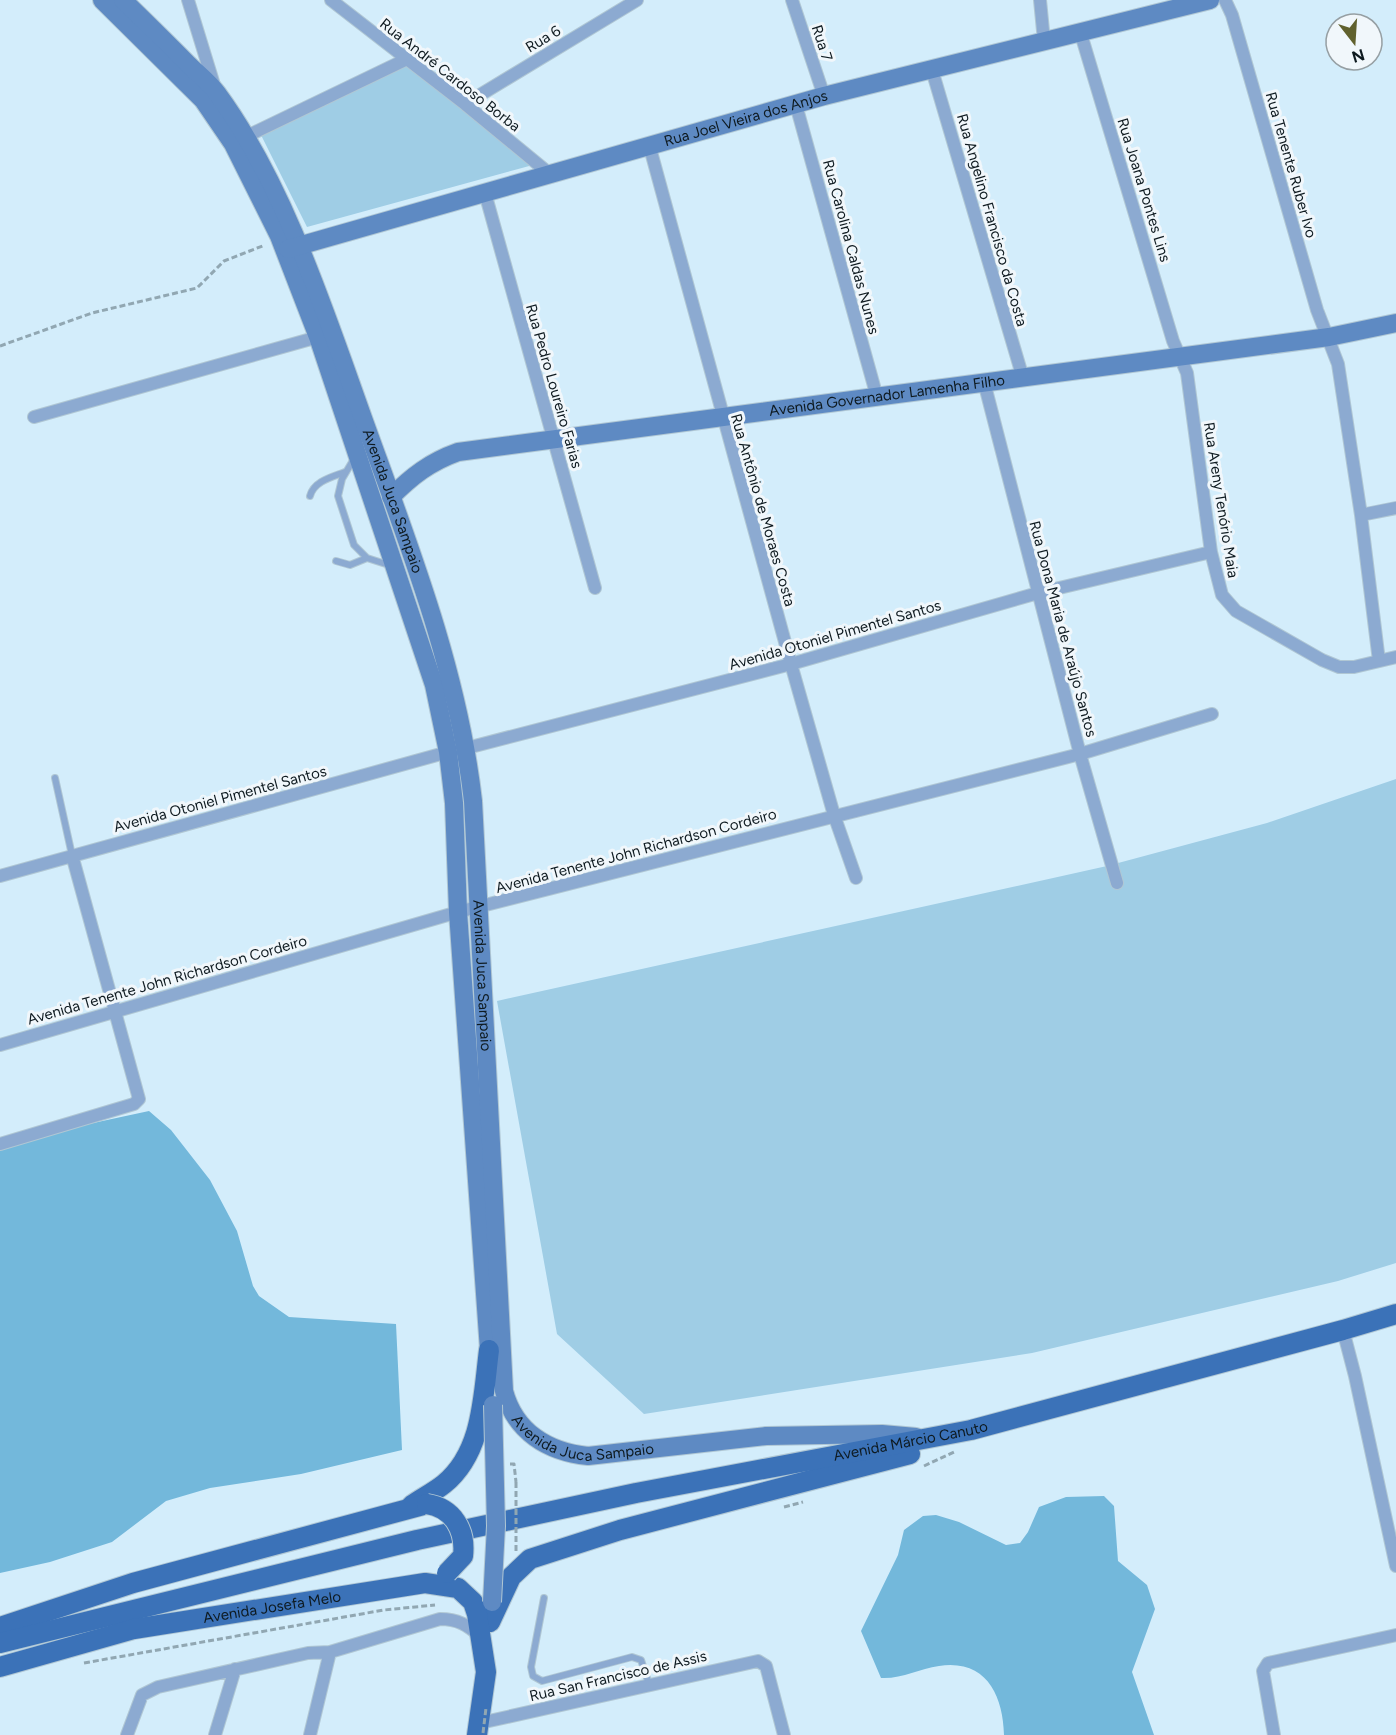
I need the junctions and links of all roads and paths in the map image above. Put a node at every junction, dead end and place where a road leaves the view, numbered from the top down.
1 (102, 0) edge
2 (123, 0) edge
3 (188, 0) edge
4 (331, 0) edge
5 (637, 0) edge
6 (792, 0) edge
7 (1040, 0) edge
8 (1210, 0) edge
9 (1225, 0) edge
10 (1080, 31) junction
11 (1044, 41) junction
12 (407, 59) junction
13 (932, 70) junction
14 (216, 91) junction
15 (824, 96) junction
16 (465, 105) junction
17 (796, 105) junction
18 (245, 137) junction
19 (650, 148) junction
20 (551, 175) junction
21 (485, 193) junction
22 (287, 244) junction
23 (1396, 323) edge
24 (318, 337) junction
25 (1329, 337) junction
26 (0, 346) edge
27 (1180, 358) junction
28 (1023, 378) junction
29 (984, 382) junction
30 (877, 397) junction
31 (34, 417) dead end
32 (722, 418) junction
33 (553, 439) junction
34 (357, 454) junction
35 (346, 472) junction
36 (310, 496) dead end
37 (392, 497) junction
38 (1396, 508) edge
39 (1361, 515) junction
40 (1211, 552) junction
41 (367, 558) junction
42 (336, 561) dead end
43 (395, 567) junction
44 (594, 588) dead end
45 (1038, 593) junction
46 (1396, 657) edge
47 (1379, 662) junction
48 (791, 664) junction
49 (1212, 714) dead end
50 (467, 748) junction
51 (448, 752) junction
52 (1080, 754) junction
53 (55, 778) dead end
54 (834, 815) junction
55 (72, 855) junction
56 (0, 876) edge
57 (856, 878) dead end
58 (1117, 883) dead end
59 (478, 908) junction
60 (458, 912) junction
61 (115, 1010) junction
62 (0, 1045) edge
63 (0, 1144) edge
64 (1396, 1314) edge
65 (1343, 1330) junction
66 (489, 1350) junction
67 (971, 1430) junction
68 (933, 1438) junction
69 (958, 1451) dead end
70 (514, 1464) dead end
71 (914, 1470) dead end
72 (808, 1501) dead end
73 (407, 1508) junction
74 (775, 1509) dead end
75 (417, 1540) joint
76 (516, 1552) dead end
77 (1396, 1566) edge
78 (425, 1583) junction
79 (544, 1598) dead end
80 (439, 1605) dead end
81 (488, 1620) junction
82 (0, 1627) edge
83 (1396, 1635) edge
84 (0, 1643) edge
85 (330, 1652) junction
86 (82, 1664) dead end
87 (0, 1667) edge
88 (236, 1669) junction
89 (649, 1684) junction
90 (481, 1725) edge
91 (127, 1735) edge
92 (215, 1735) edge
93 (310, 1735) edge
94 (784, 1735) edge
95 (1274, 1735) edge

1 - 22 main road, Avenida Juca Sampaio
2 - 14 main road, Avenida Juca Sampaio
3 - 14 street, Avenida Juca Sampaio
4 - 12 street, Rua André Cardoso Borba
5 - 16 street, Rua 6
6 - 15 street, Rua 7
7 - 11 street
8 - 10 main road, Rua Joel Vieira dos Anjos
9 - 25 street, Rua Tenente Ruber Ivo
10 - 11 main road, Rua Joel Vieira dos Anjos
10 - 27 street, Rua Joana Pontes Lins
11 - 13 main road, Rua Joel Vieira dos Anjos
12 - 16 street, Rua André Cardoso Borba
12 - 18 street
13 - 15 main road, Rua Joel Vieira dos Anjos
13 - 28 street, Rua Angelino Francisco da Costa
14 - 18 main road, Avenida Juca Sampaio
15 - 17 main road, Rua Joel Vieira dos Anjos
16 - 20 street, Rua André Cardoso Borba
17 - 19 main road, Rua Joel Vieira dos Anjos
17 - 30 street, Rua Carolina Caldas Nunes
18 - 22 main road, Avenida Juca Sampaio
19 - 20 main road, Rua Joel Vieira dos Anjos
19 - 32 street, Rua Antônio de Moraes Costa
20 - 21 main road, Rua Joel Vieira dos Anjos
21 - 22 main road, Rua Joel Vieira dos Anjos
21 - 33 street, Rua Pedro Loureiro Farias
22 - 24 main road, Avenida Juca Sampaio
22 - 26 path
22 - 37 main road, Avenida Juca Sampaio
23 - 25 main road, Avenida Governador Lamenha Filho
24 - 31 street
24 - 34 main road, Avenida Juca Sampaio
25 - 27 main road, Avenida Governador Lamenha Filho
25 - 39 street, Rua Tenente Ruber Ivo
27 - 28 main road, Avenida Governador Lamenha Filho
27 - 40 street, Rua Areny Tenório Maia
28 - 29 main road, Avenida Governador Lamenha Filho
29 - 30 main road, Avenida Governador Lamenha Filho
29 - 45 street, Rua Dona Maria de Araújo Santos
30 - 32 main road, Avenida Governador Lamenha Filho
32 - 33 main road, Avenida Governador Lamenha Filho
32 - 48 street, Rua Antônio de Moraes Costa
33 - 37 main road, Avenida Governador Lamenha Filho
33 - 44 street, Rua Pedro Loureiro Farias
34 - 35 lane
34 - 43 main road, Avenida Juca Sampaio
35 - 36 lane
35 - 41 lane
37 - 50 main road, Avenida Juca Sampaio
38 - 39 street
39 - 47 street, Rua Tenente Ruber Ivo
40 - 45 street, Avenida Otoniel Pimentel Santos
40 - 47 street, Rua Areny Tenório Maia
41 - 42 lane
41 - 43 lane
43 - 51 main road, Avenida Juca Sampaio
45 - 48 street, Avenida Otoniel Pimentel Santos
45 - 52 street, Rua Dona Maria de Araújo Santos
46 - 47 street, Rua Areny Tenório Maia
48 - 50 street, Avenida Otoniel Pimentel Santos
48 - 54 street, Rua Antônio de Moraes Costa
49 - 52 street, Avenida Tenente John Richardson Cordeiro
50 - 59 main road, Avenida Juca Sampaio
51 - 55 street, Avenida Otoniel Pimentel Santos
51 - 60 main road, Avenida Juca Sampaio
52 - 54 street, Avenida Tenente John Richardson Cordeiro
52 - 58 street, Rua Dona Maria de Araújo Santos
53 - 55 lane
54 - 57 street, Rua Antônio de Moraes Costa
54 - 59 street, Avenida Tenente John Richardson Cordeiro
55 - 56 street, Avenida Otoniel Pimentel Santos
55 - 61 street
59 - 60 street, Avenida Tenente John Richardson Cordeiro
59 - 68 main road, Avenida Juca Sampaio
60 - 61 street, Avenida Tenente John Richardson Cordeiro
60 - 66 main road, Avenida Juca Sampaio
61 - 62 street, Avenida Tenente John Richardson Cordeiro
61 - 63 street
64 - 65 main road, Avenida Márcio Canuto
65 - 67 main road, Avenida Márcio Canuto
65 - 77 street
66 - 73 main road
66 - 81 main road, Avenida Juca Sampaio, bridge
67 - 68 main road, Avenida Márcio Canuto
67 - 81 main road
68 - 75 main road, Avenida Márcio Canuto
69 - 71 path
70 - 76 path, bridge
72 - 74 path
73 - 78 main road, bridge
73 - 82 main road
75 - 84 main road, Avenida Josefa Melo
78 - 81 main road, Avenida Josefa Melo
78 - 87 main road, Avenida Josefa Melo
79 - 89 lane
80 - 86 path
81 - 85 street
81 - 90 main road, Avenida Josefa Melo
83 - 95 street
85 - 88 street
85 - 93 street
88 - 91 street
88 - 92 street
89 - 90 street, Rua San Francisco de Assis
89 - 94 street, Rua San Francisco de Assis

